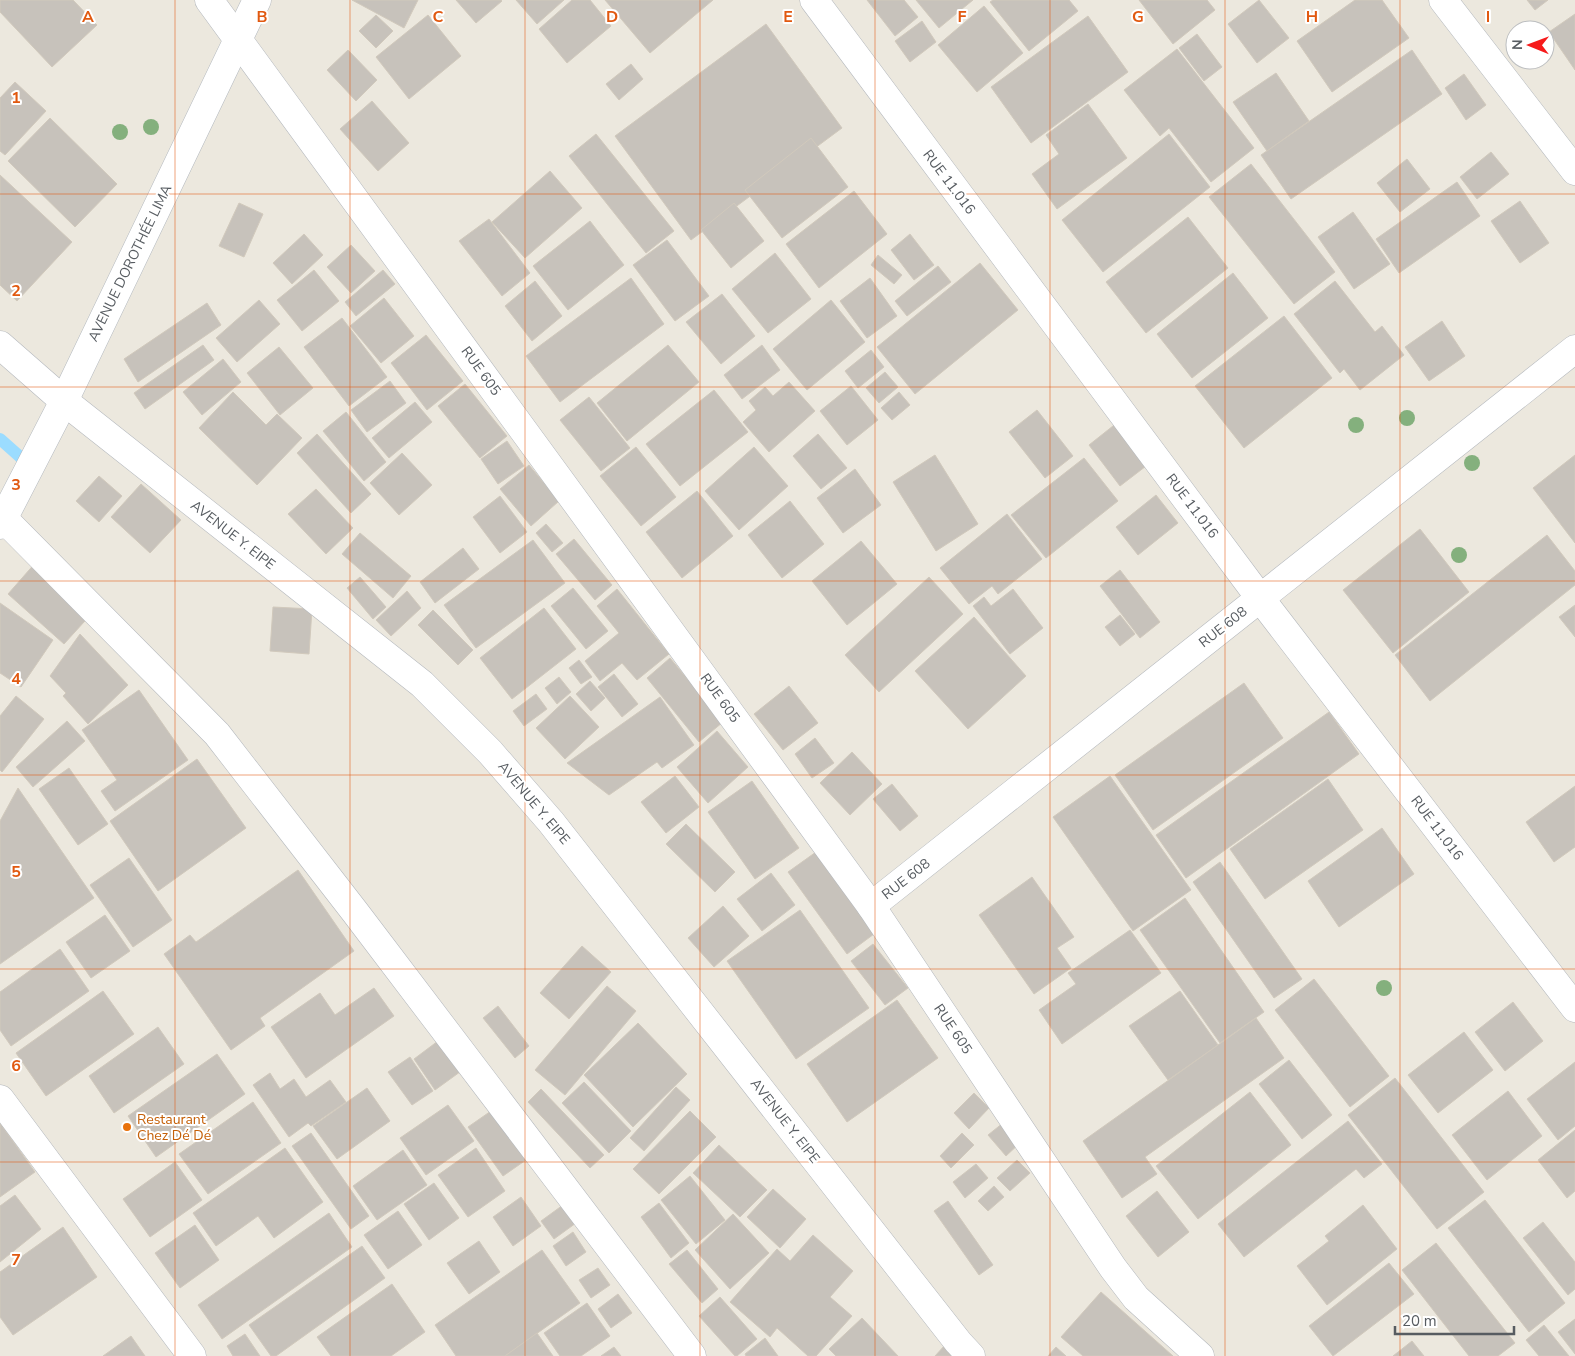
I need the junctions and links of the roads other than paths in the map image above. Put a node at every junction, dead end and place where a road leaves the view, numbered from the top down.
1 (209, 0) edge
2 (258, 0) edge
3 (814, 0) edge
4 (1444, 0) edge
5 (239, 38) junction
6 (1575, 170) edge
7 (0, 346) edge
8 (1575, 349) edge
9 (64, 401) junction
10 (1, 519) edge
11 (1260, 598) junction
12 (871, 906) junction
13 (1575, 1008) edge
14 (0, 1099) edge
15 (192, 1356) edge
16 (692, 1356) edge
17 (971, 1356) edge
18 (1200, 1356) edge

1 - 5 street, RUE 605
2 - 5 street, AVENUE DOROTHÉE LIMA
3 - 11 street, RUE 11.016
4 - 6 street
5 - 9 street, AVENUE DOROTHÉE LIMA
5 - 12 street, RUE 605
7 - 9 street, AVENUE Y. EIPE
8 - 11 street, RUE 608
9 - 10 street, AVENUE DOROTHÉE LIMA
9 - 17 street, AVENUE Y. EIPE
10 - 16 street
11 - 12 street, RUE 608
11 - 13 street, RUE 11.016
12 - 18 street, RUE 605
14 - 15 street

